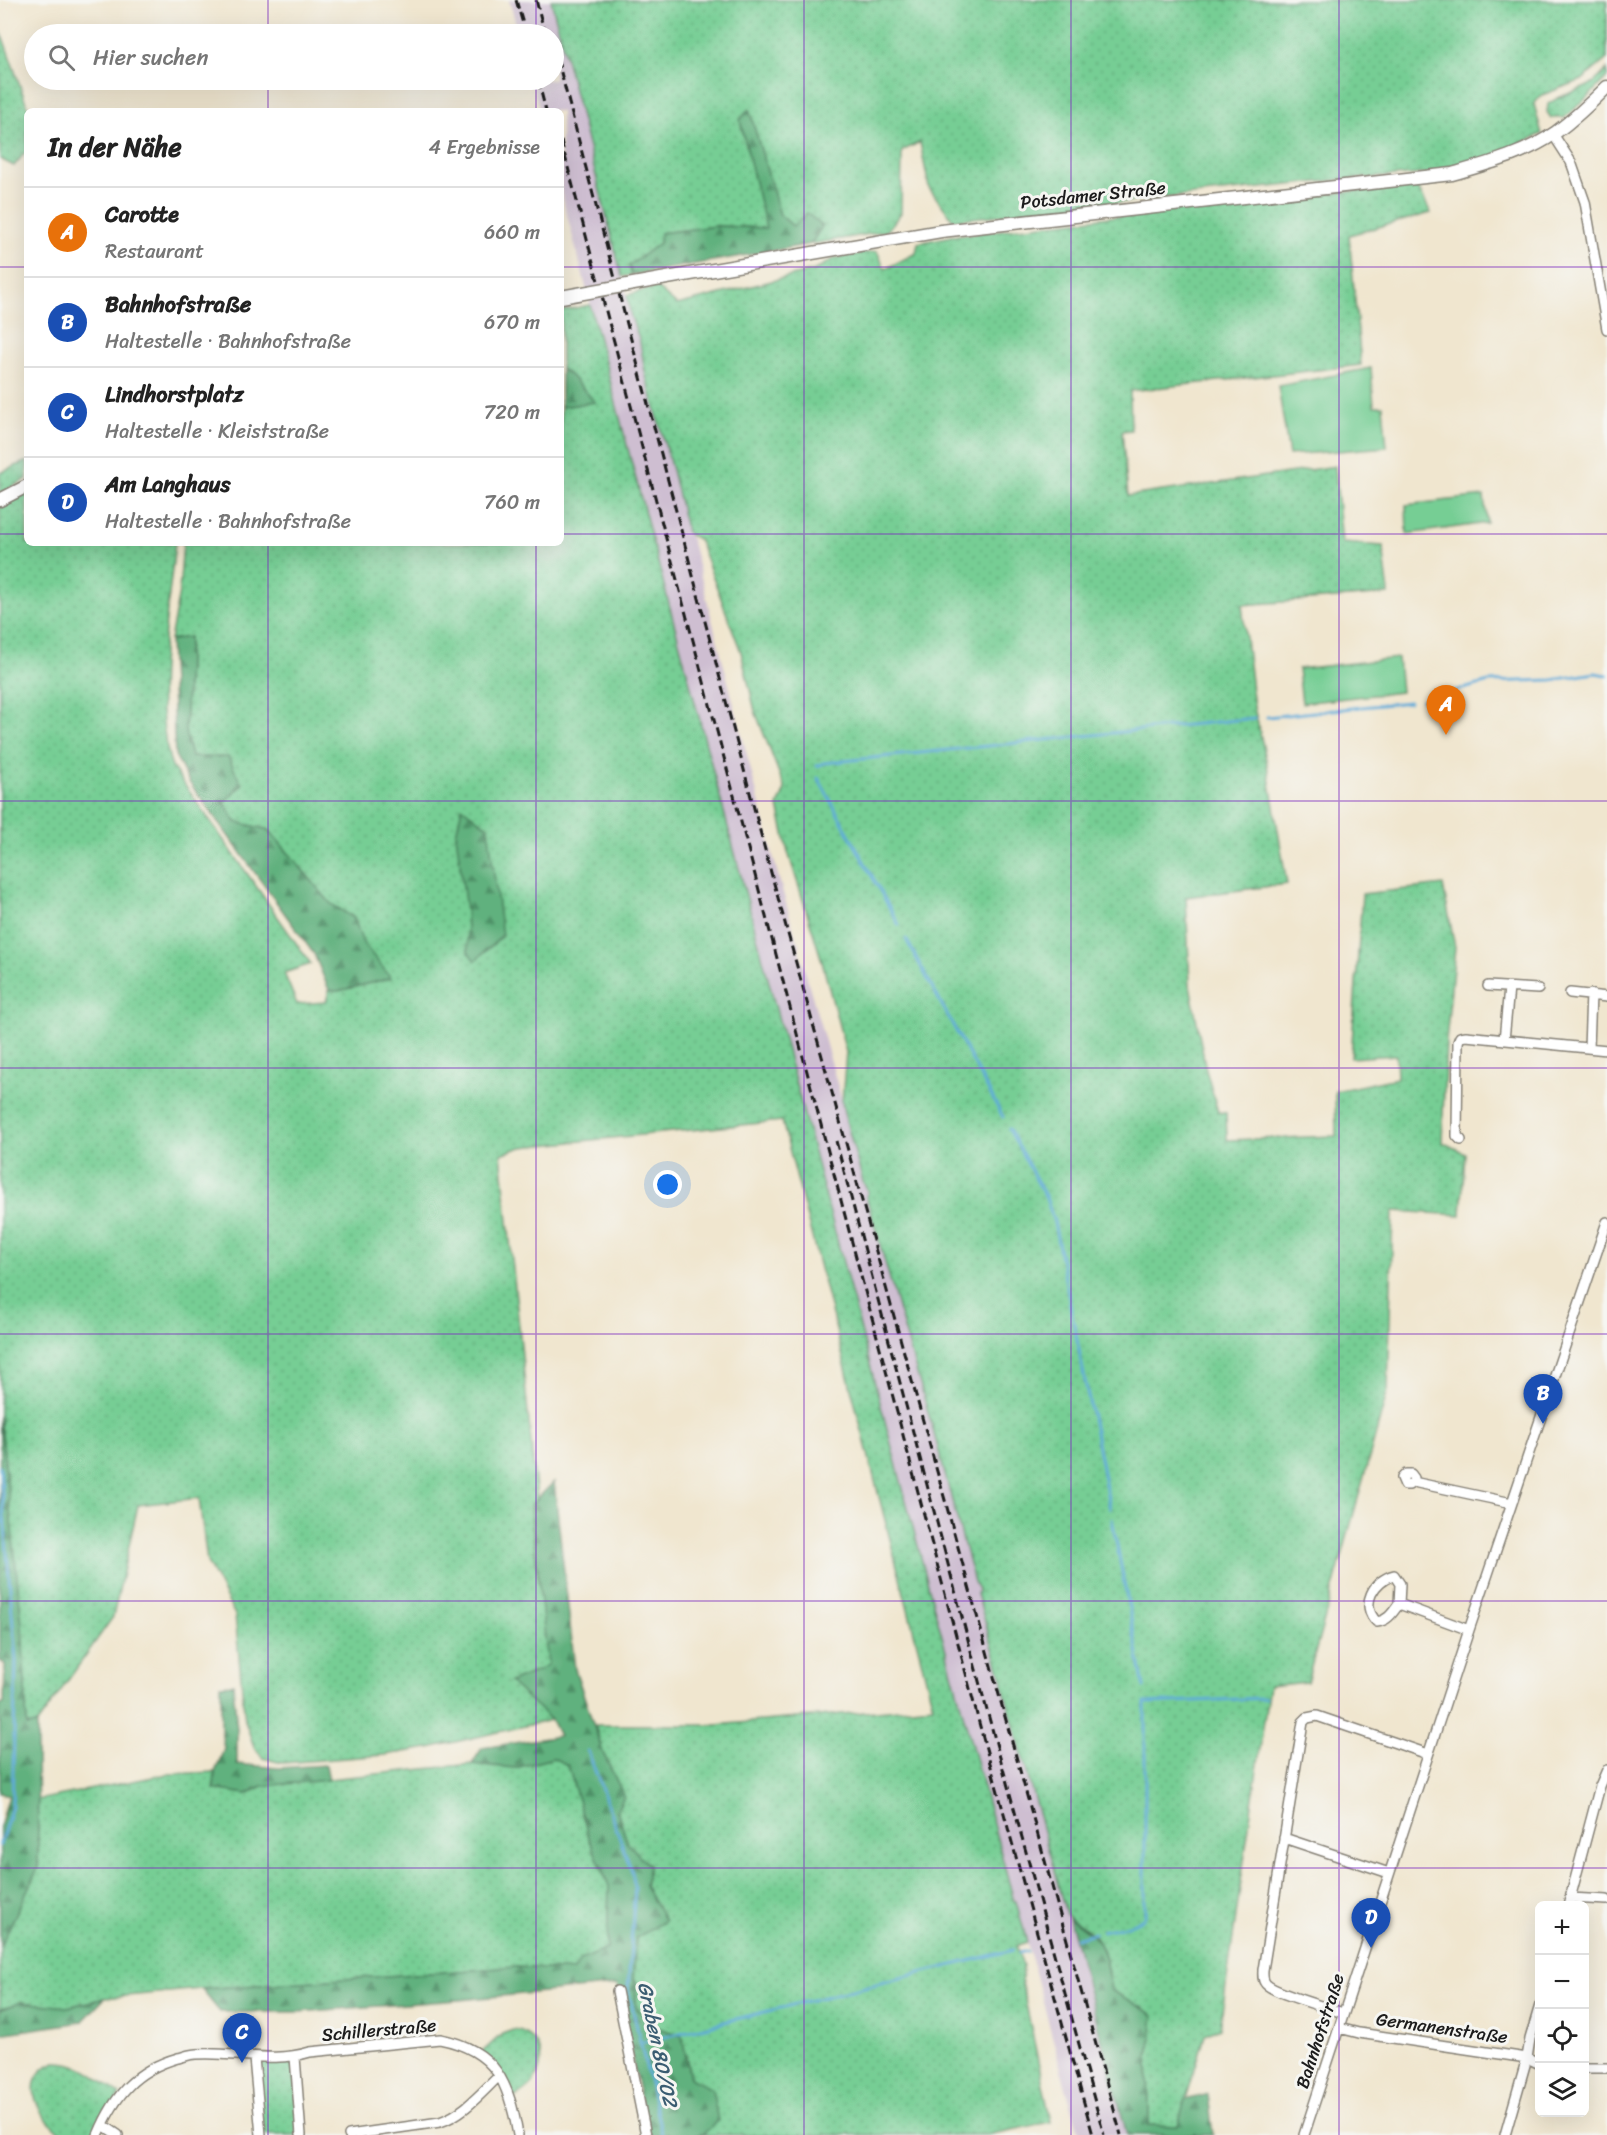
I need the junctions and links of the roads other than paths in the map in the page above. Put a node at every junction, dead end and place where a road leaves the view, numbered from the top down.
1 (1607, 87) edge
2 (1553, 134) junction
3 (564, 296) edge
4 (1607, 329) edge
5 (24, 488) edge
6 (0, 500) edge
7 (1488, 986) dead end
8 (1509, 988) junction
9 (1538, 989) dead end
10 (1570, 993) dead end
11 (1591, 996) junction
12 (1607, 997) edge
13 (1504, 1040) junction
14 (1589, 1048) junction
15 (1607, 1050) edge
16 (1461, 1140) dead end
17 (1607, 1222) edge
18 (1413, 1482) dead end
19 (1512, 1503) junction
20 (1399, 1604) junction
21 (1469, 1630) junction
22 (1428, 1754) junction
23 (1606, 1774) edge
24 (1284, 1838) junction
25 (1389, 1873) junction
26 (1607, 1900) edge
27 (1569, 1901) edge
28 (1588, 1901) edge
29 (616, 1991) dead end
30 (1538, 2009) edge
31 (1343, 2013) junction
32 (1339, 2028) junction
33 (295, 2057) junction
34 (254, 2058) junction
35 (1527, 2058) junction
36 (1537, 2063) edge
37 (1589, 2068) edge
38 (1607, 2068) edge
39 (499, 2076) junction
40 (103, 2125) junction
41 (98, 2135) edge
42 (118, 2135) edge
43 (261, 2135) edge
44 (301, 2135) edge
45 (349, 2135) edge
46 (518, 2135) edge
47 (646, 2135) edge
48 (1304, 2135) edge
49 (1505, 2135) edge

1 - 2 street, Potsdamer Straße
2 - 3 street, Potsdamer Straße, bridge
2 - 4 street
5 - 6 street
7 - 8 street
8 - 9 street
8 - 13 street
10 - 11 street
11 - 12 street
11 - 14 street
13 - 14 street
13 - 16 street
14 - 15 street
17 - 19 street, Bahnhofstraße
18 - 19 street
19 - 21 street, Bahnhofstraße
20 - 20 street
20 - 21 street
21 - 22 street, Bahnhofstraße
22 - 24 street
22 - 25 street, Bahnhofstraße
23 - 27 street
24 - 25 street
24 - 31 street
25 - 31 street, Bahnhofstraße
26 - 28 street
29 - 47 street
30 - 35 street
31 - 32 street, Bahnhofstraße
32 - 35 street, Germanenstraße
32 - 48 street, Bahnhofstraße
33 - 34 street, Schillerstraße
33 - 39 street, Schillerstraße
33 - 44 street
34 - 40 street, Schillerstraße
34 - 43 street
35 - 36 street, Germanenstraße
35 - 49 street
37 - 38 street
39 - 45 street
39 - 46 street, Schillerstraße
40 - 41 street, Schillerstraße
40 - 42 street

